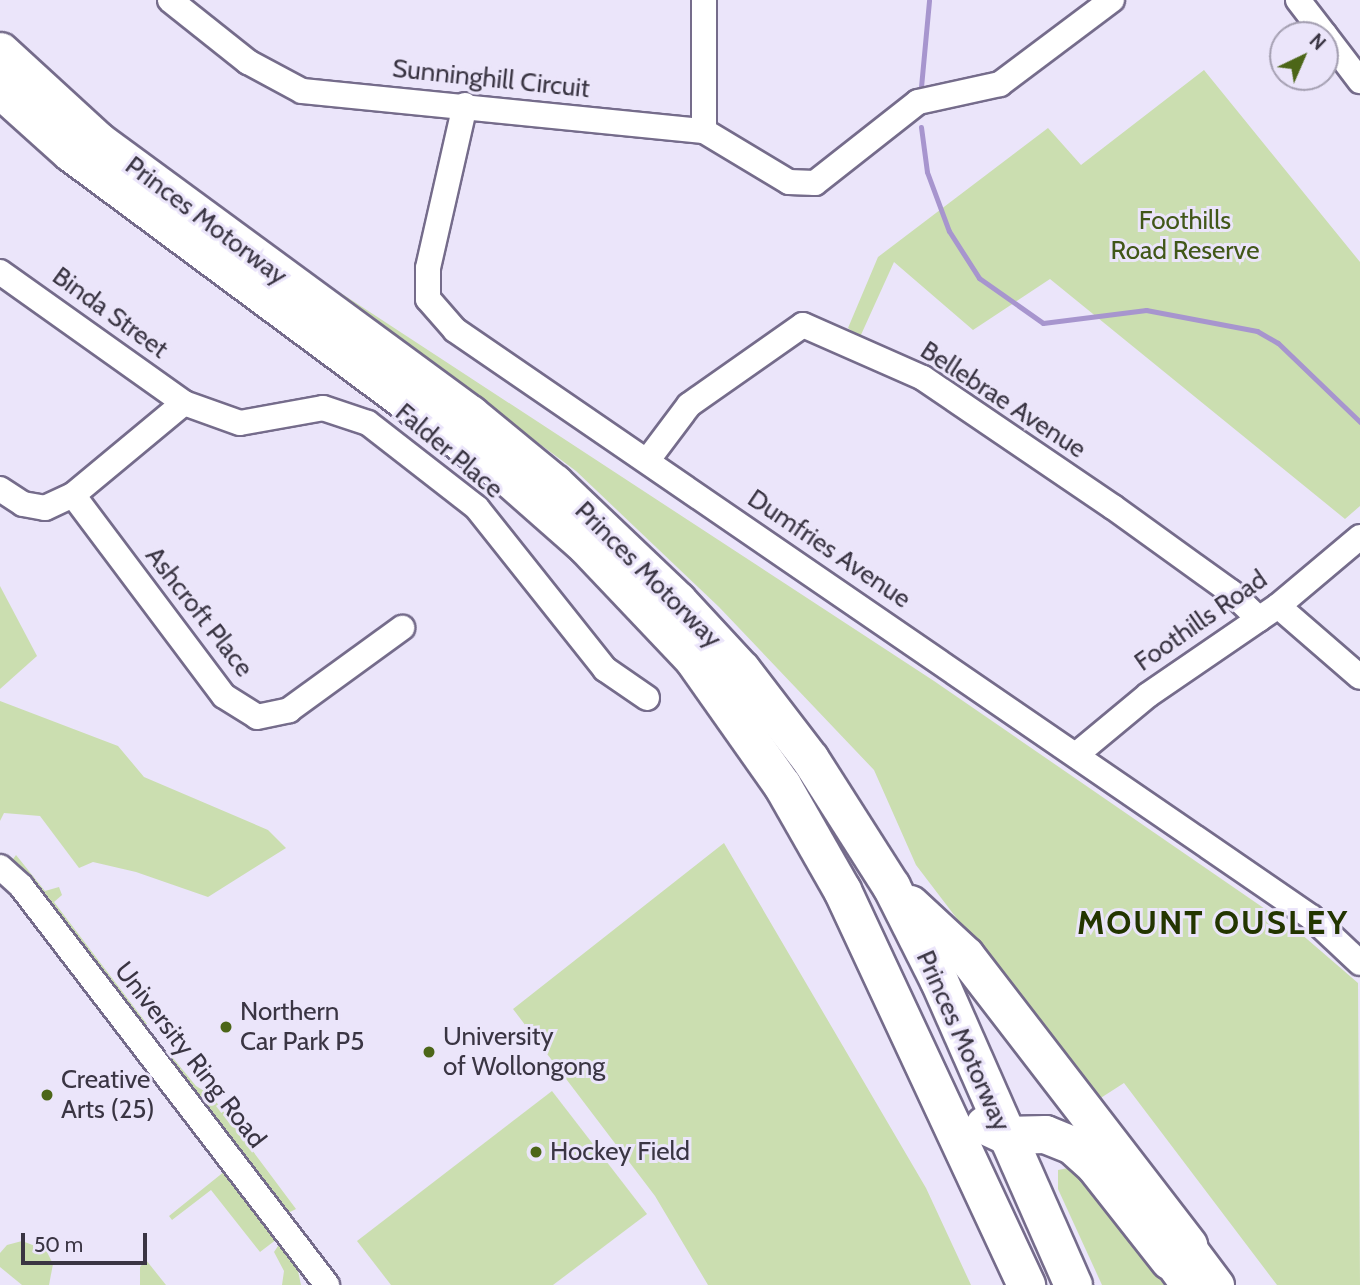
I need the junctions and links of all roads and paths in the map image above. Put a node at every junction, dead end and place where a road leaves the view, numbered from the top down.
1 (170, 0) edge
2 (704, 0) edge
3 (1112, 0) edge
4 (1298, 0) edge
5 (1314, 21) edge
6 (0, 51) edge
7 (1339, 53) edge
8 (1360, 81) edge
9 (0, 89) edge
10 (465, 105) junction
11 (704, 131) junction
12 (0, 272) edge
13 (184, 403) junction
14 (648, 461) junction
15 (0, 489) edge
16 (73, 495) junction
17 (1360, 537) edge
18 (1268, 612) junction
19 (402, 628) dead end
20 (693, 659) junction
21 (1360, 677) edge
22 (647, 698) dead end
23 (1077, 754) junction
24 (0, 867) edge
25 (891, 886) junction
26 (1360, 963) edge
27 (1004, 1135) junction
28 (1181, 1263) edge
29 (327, 1285) edge
30 (1026, 1285) edge
31 (1073, 1285) edge
32 (1082, 1285) edge
33 (1218, 1285) edge

1 - 10 street, Sunninghill Circuit
2 - 11 street
3 - 11 street
4 - 5 street
6 - 25 highway, Princes Motorway
7 - 8 street
9 - 20 highway, Princes Motorway
10 - 11 street, Sunninghill Circuit
10 - 14 street, Dumfries Avenue
12 - 13 street, Binda Street
13 - 16 street
13 - 22 street, Falder Place
14 - 18 street, Bellebrae Avenue
14 - 23 street, Dumfries Avenue
15 - 16 street
16 - 19 street, Ashcroft Place
17 - 18 street, Foothills Road
18 - 21 street
18 - 23 street, Foothills Road
20 - 27 highway
20 - 30 highway, Princes Motorway
23 - 26 street, Dumfries Avenue
24 - 29 street, University Ring Road
25 - 27 highway, Princes Motorway
25 - 28 highway
27 - 28 highway
27 - 31 highway, Princes Motorway
28 - 32 highway
28 - 33 main road

